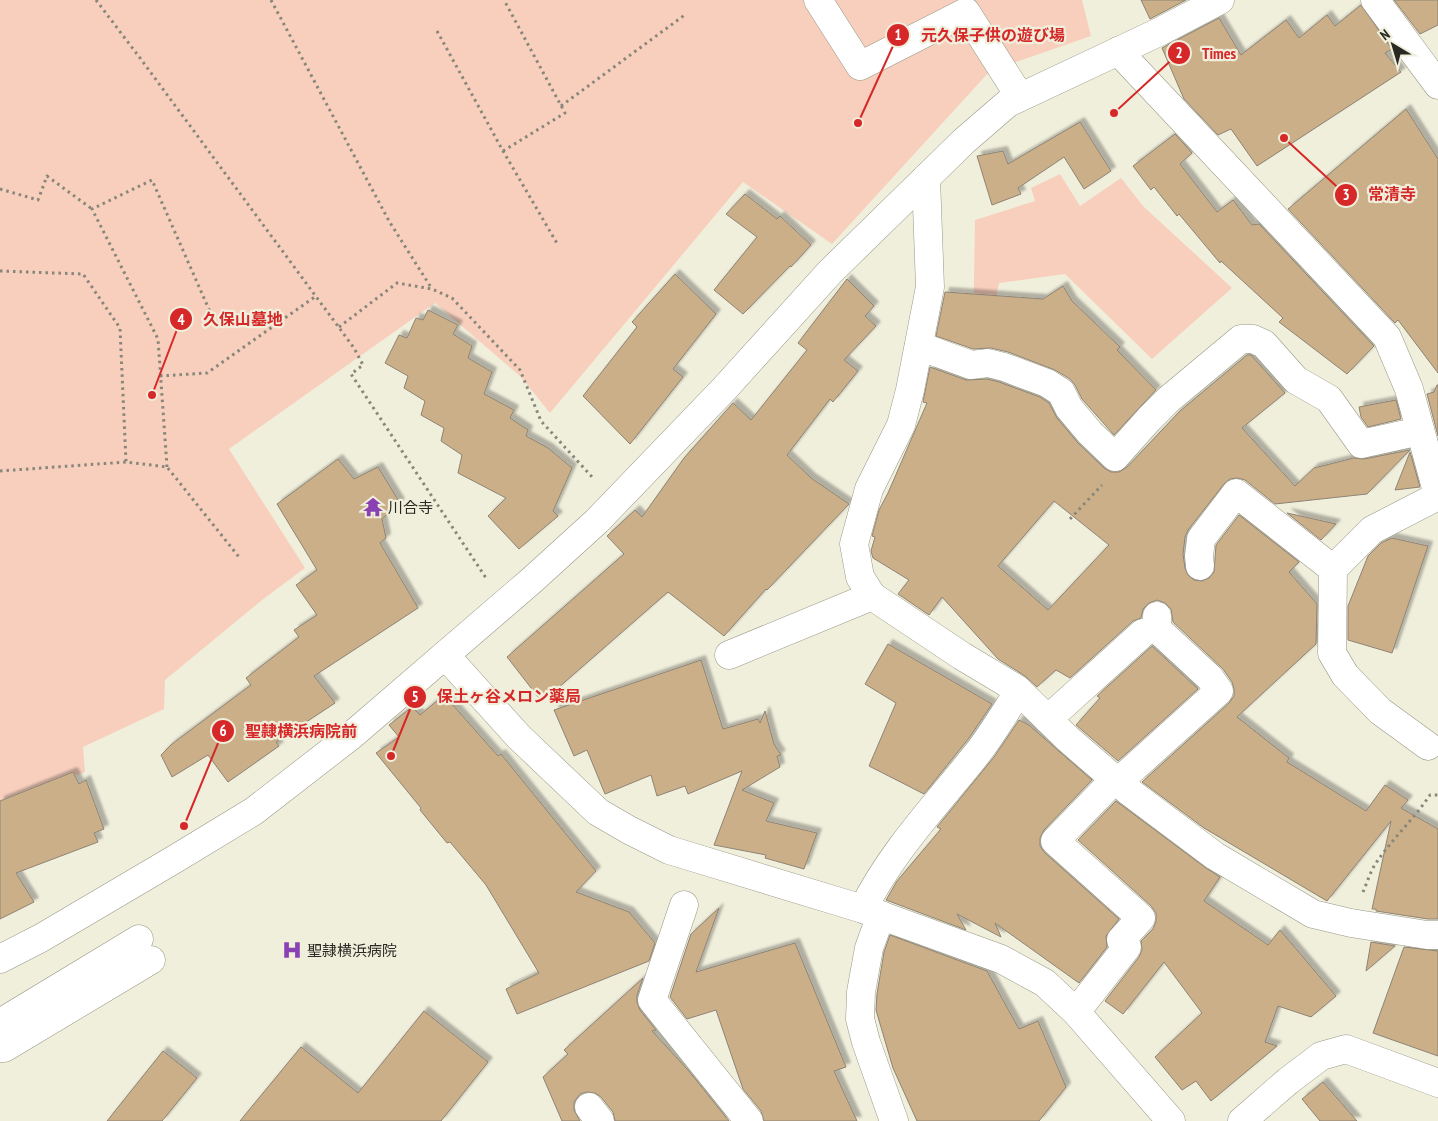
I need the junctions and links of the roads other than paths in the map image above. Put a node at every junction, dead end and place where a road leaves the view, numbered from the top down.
1 (818, 0) edge
2 (1220, 0) edge
3 (1375, 0) edge
4 (1118, 51) junction
5 (1438, 86) edge
6 (1020, 97) junction
7 (926, 178) junction
8 (919, 346) junction
9 (1420, 430) junction
10 (1437, 487) edge
11 (1200, 561) dead end
12 (1334, 569) junction
13 (872, 596) junction
14 (445, 655) junction
15 (729, 655) dead end
16 (1019, 691) junction
17 (1048, 719) junction
18 (1428, 746) dead end
19 (1116, 780) junction
20 (684, 905) dead end
21 (872, 912) junction
22 (1438, 935) edge
23 (0, 959) edge
24 (1076, 1012) junction
25 (0, 1023) edge
26 (0, 1048) edge
27 (1438, 1083) edge
28 (749, 1121) edge
29 (894, 1121) edge
30 (1171, 1121) edge
31 (1242, 1121) edge

1 - 6 street
2 - 4 street
3 - 5 street
4 - 6 street
4 - 9 street
6 - 7 street
7 - 8 street
7 - 14 street
8 - 9 street
8 - 13 street
9 - 10 street
10 - 12 street
11 - 12 street
12 - 18 street
13 - 15 street
13 - 16 street
14 - 21 street
14 - 23 street
16 - 17 street
16 - 21 street
17 - 19 street
17 - 19 street
19 - 22 street
19 - 24 street
20 - 28 street
21 - 24 street
21 - 29 street
24 - 30 street
25 - 26 street
27 - 31 street

